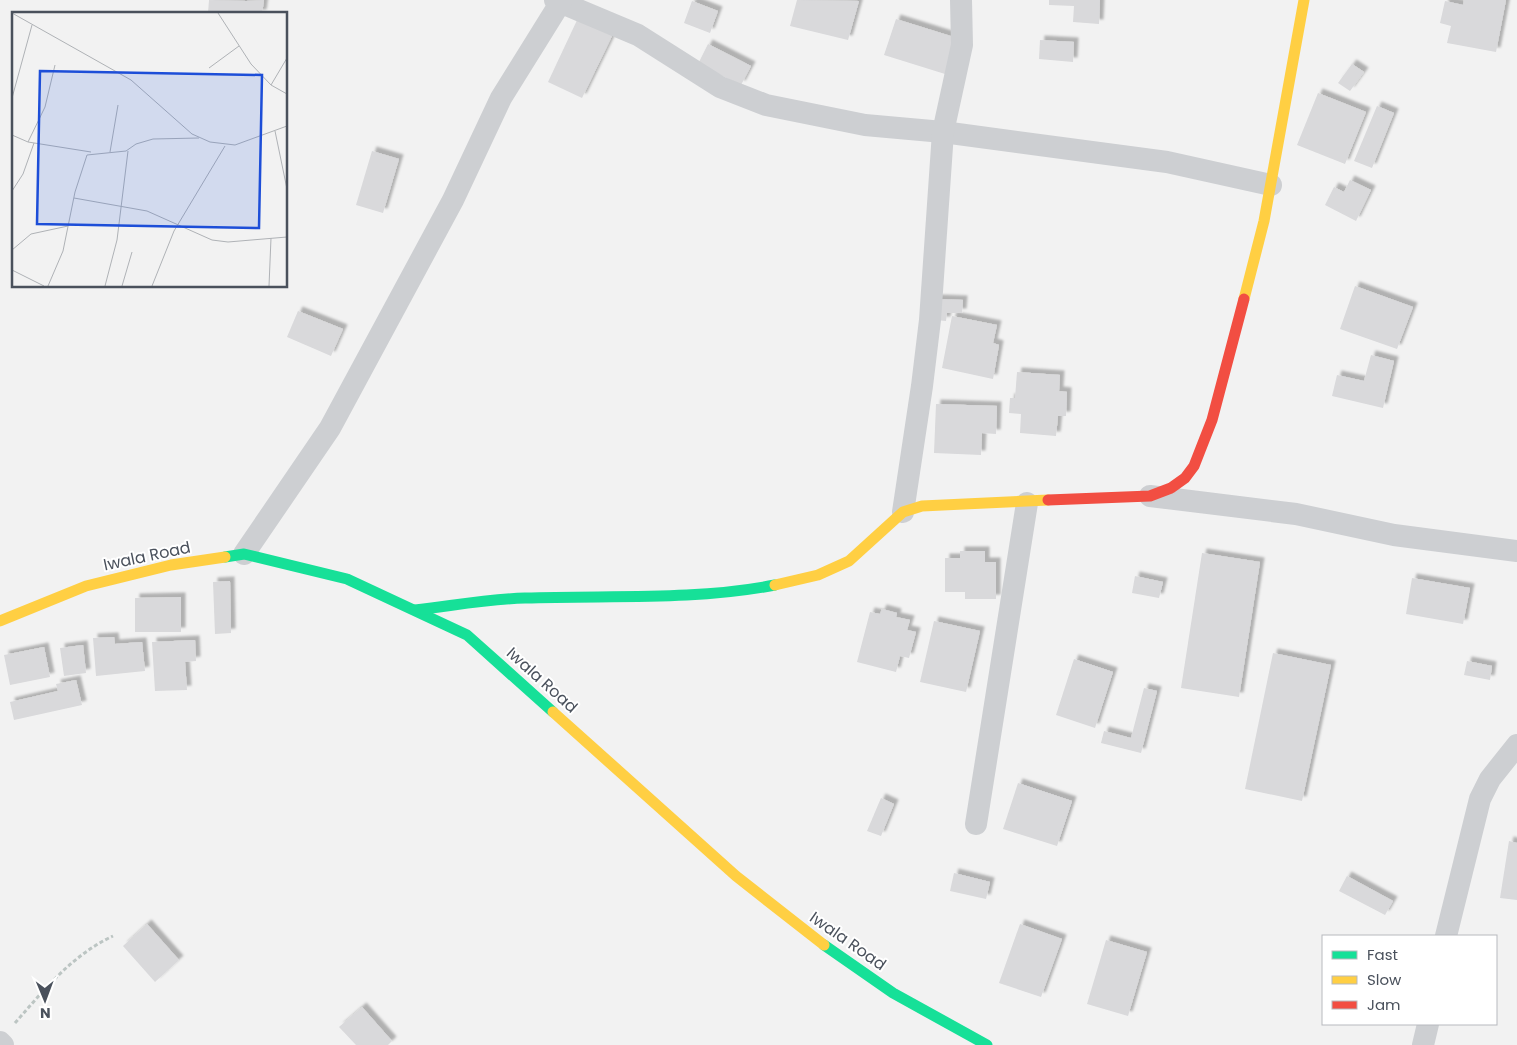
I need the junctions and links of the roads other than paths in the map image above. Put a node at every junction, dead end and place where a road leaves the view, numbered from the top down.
1 (961, 0) edge
2 (1304, 0) edge
3 (560, 1) edge
4 (943, 132) junction
5 (1271, 185) junction
6 (1150, 496) junction
7 (1027, 502) junction
8 (903, 512) junction
9 (1517, 551) edge
10 (244, 554) junction
11 (415, 610) junction
12 (0, 621) edge
13 (1517, 745) edge
14 (976, 824) dead end
15 (1446, 935) edge
16 (1428, 1025) edge
17 (987, 1045) edge
18 (1423, 1045) edge

1 - 4 street
2 - 5 street
3 - 4 street
3 - 10 street
4 - 5 street
4 - 8 street
5 - 6 street
6 - 7 street
6 - 9 street
7 - 8 street
7 - 14 street
8 - 11 street
10 - 11 street, Iwala Road
10 - 12 street, Iwala Road
11 - 17 street, Iwala Road
13 - 15 street
16 - 18 street

